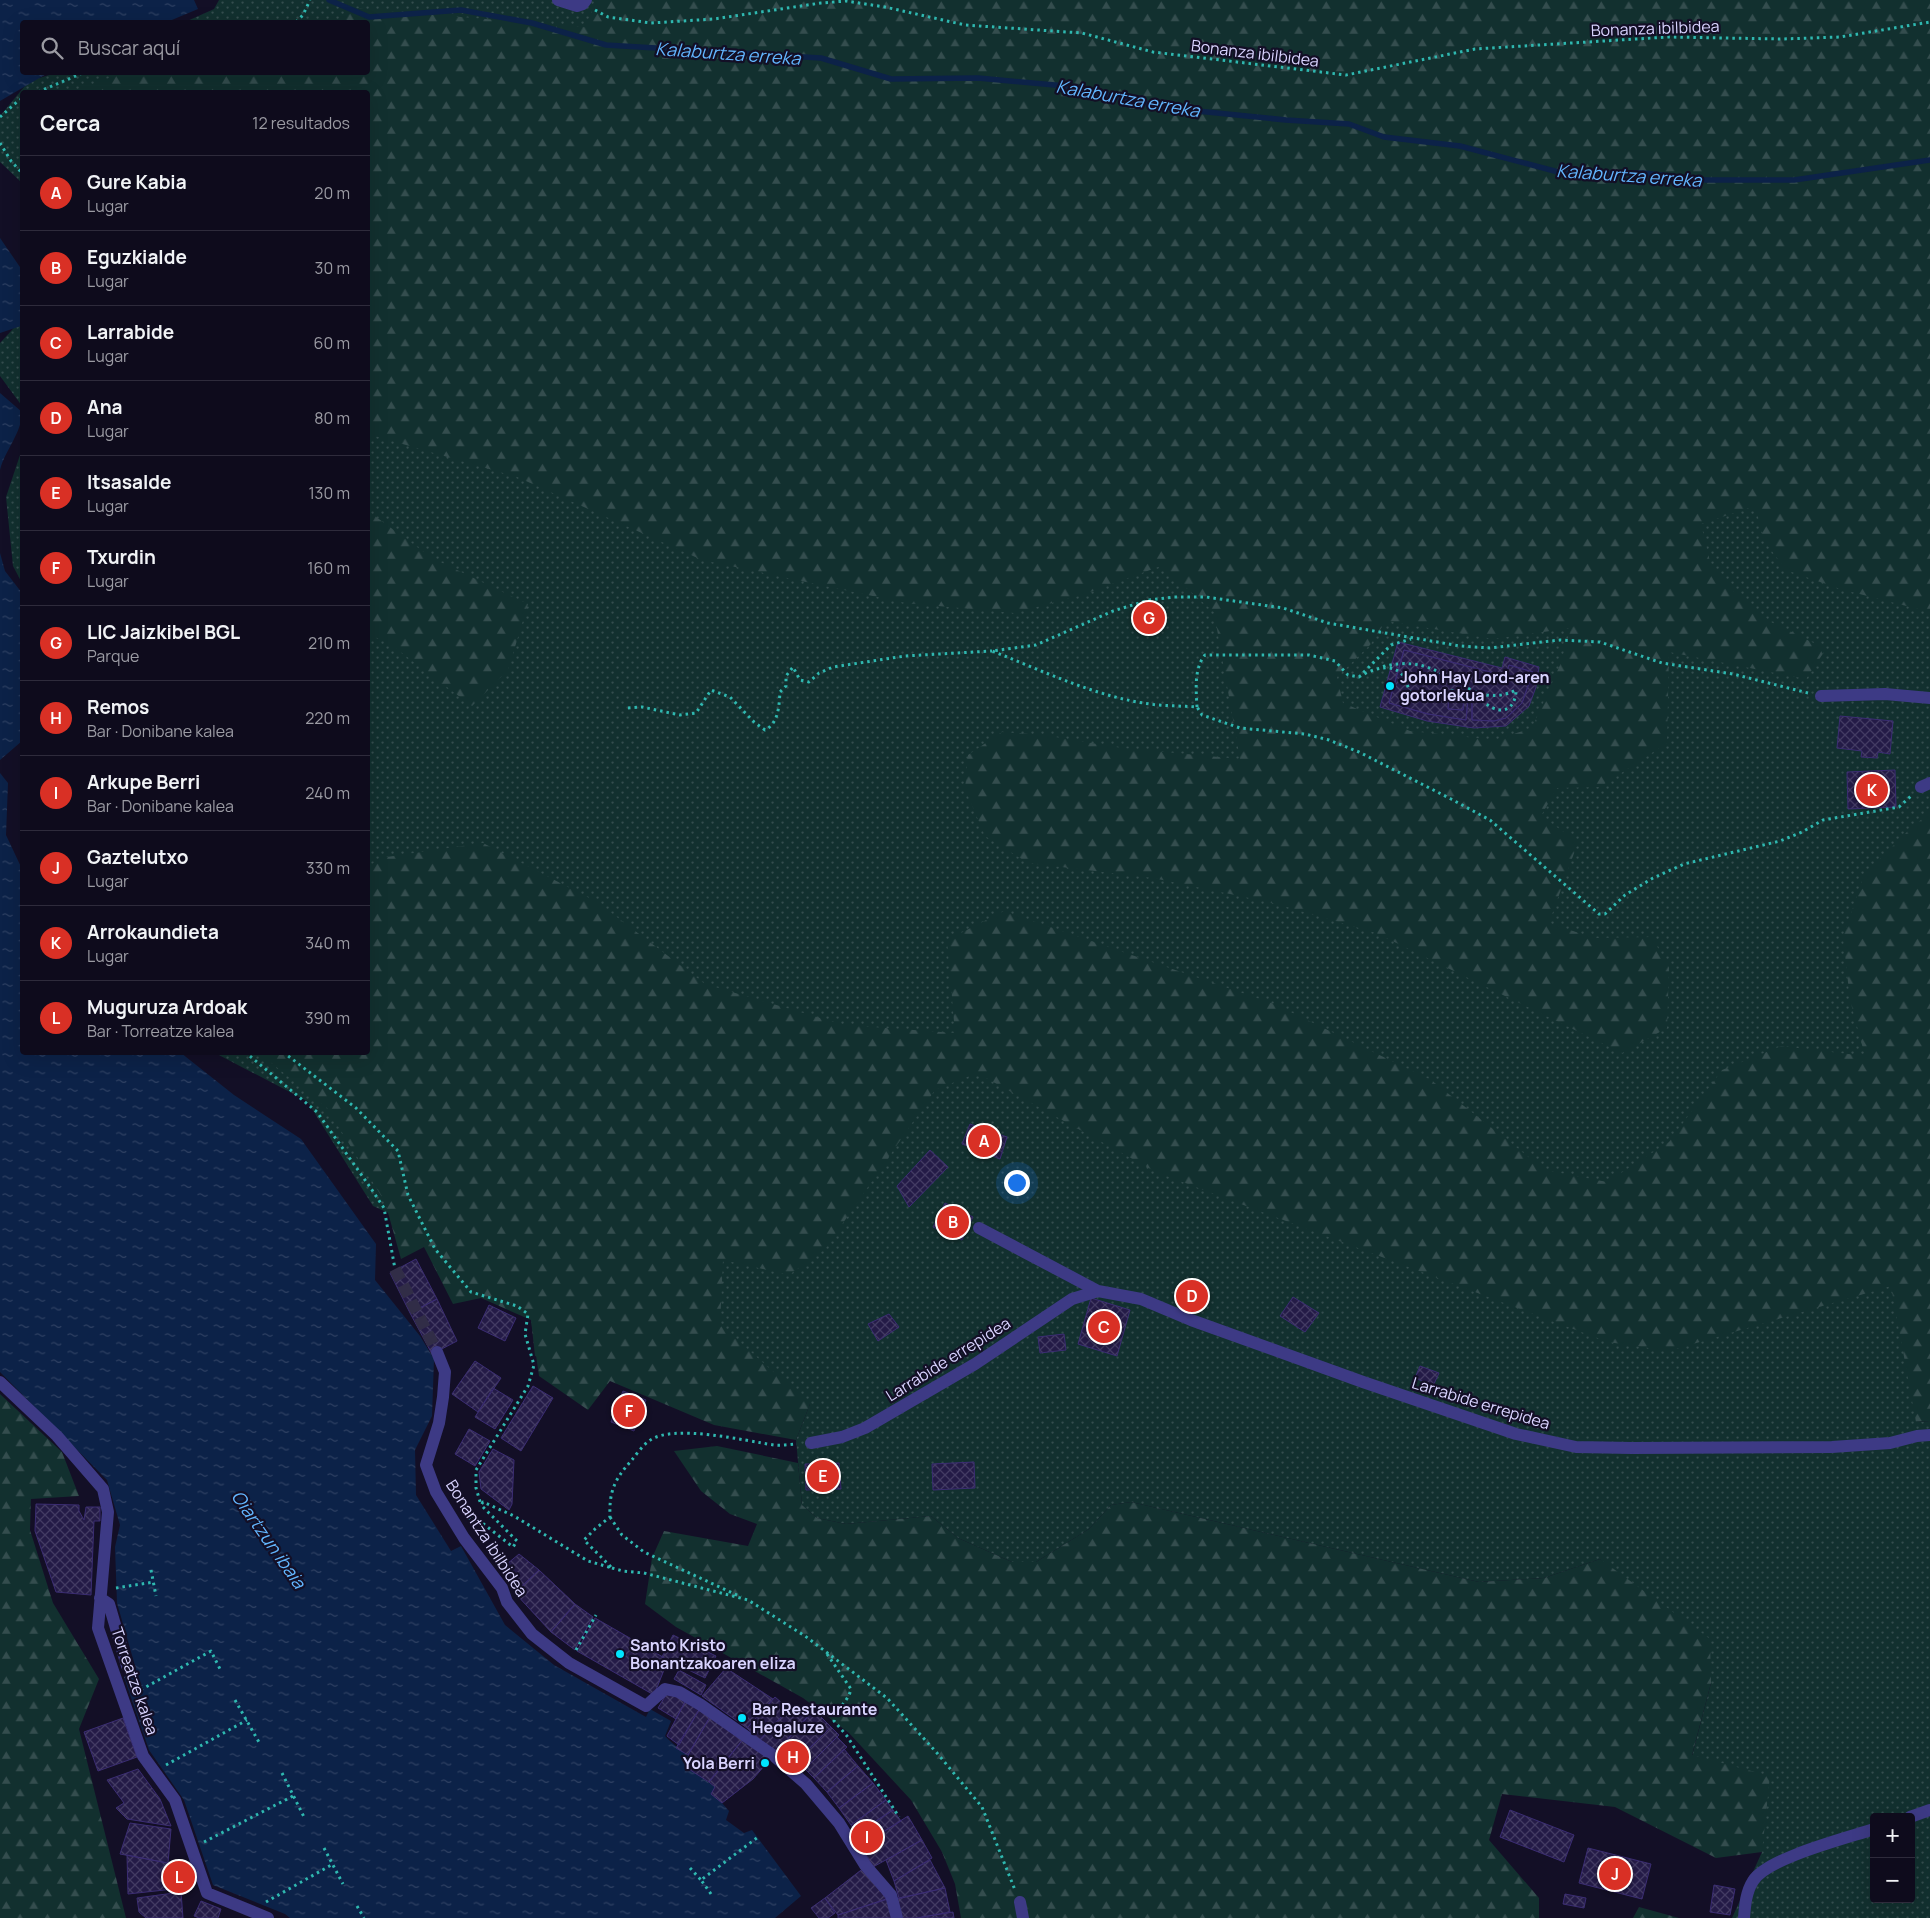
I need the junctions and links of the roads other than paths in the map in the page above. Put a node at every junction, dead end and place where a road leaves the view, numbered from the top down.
1 (558, 0) edge
2 (585, 2) edge
3 (1821, 696) road end
4 (1930, 698) edge
5 (979, 1228) dead end
6 (1098, 1291) junction
7 (437, 1352) tunnel mouth
8 (0, 1382) edge
9 (1930, 1435) edge
10 (811, 1444) road end
11 (100, 1598) junction
12 (127, 1666) dead end
13 (1930, 1810) edge
14 (1915, 1815) edge
15 (1870, 1830) edge
16 (1020, 1902) road end
17 (268, 1918) edge
18 (898, 1918) edge
19 (1023, 1918) edge
20 (1744, 1918) edge

1 - 2 street
3 - 4 street
5 - 6 street, Larrabide errepidea
6 - 9 street, Larrabide errepidea
6 - 10 street, Larrabide errepidea
7 - 18 street, Bonantza ibilbidea
8 - 11 street, Torreatze kalea
11 - 12 street
11 - 17 street, Torreatze kalea
13 - 14 street
15 - 20 street
16 - 19 street

